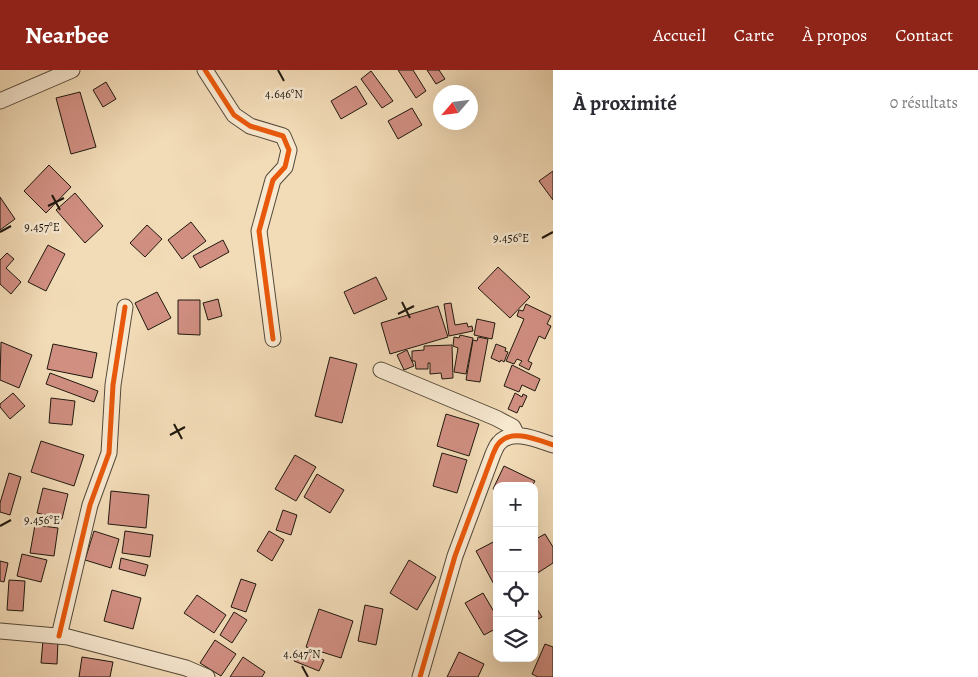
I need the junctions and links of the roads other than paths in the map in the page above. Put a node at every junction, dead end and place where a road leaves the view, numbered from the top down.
1 (72, 70) edge
2 (205, 70) edge
3 (0, 101) edge
4 (125, 307) dead end
5 (273, 339) dead end
6 (380, 370) dead end
7 (517, 435) junction
8 (553, 445) edge
9 (0, 631) edge
10 (59, 636) junction
11 (208, 677) edge
12 (420, 677) edge

1 - 3 street
2 - 5 street
4 - 10 street
6 - 7 street
7 - 8 street
7 - 12 street
9 - 10 street
10 - 11 street

